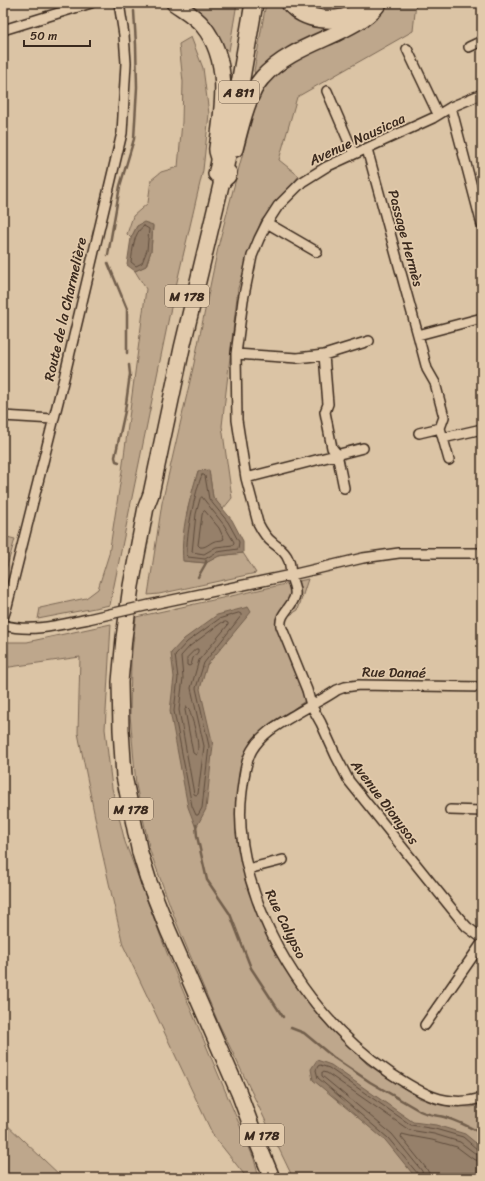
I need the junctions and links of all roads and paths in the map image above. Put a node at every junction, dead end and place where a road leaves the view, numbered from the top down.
1 (91, 3) edge
2 (119, 3) edge
3 (174, 3) edge
4 (247, 3) edge
5 (254, 3) edge
6 (290, 3) edge
7 (370, 3) edge
8 (379, 3) edge
9 (3, 30) edge
10 (482, 41) edge
11 (469, 47) dead end
12 (407, 49) dead end
13 (327, 91) dead end
14 (482, 94) edge
15 (451, 107) junction
16 (438, 114) junction
17 (367, 149) junction
18 (354, 154) junction
19 (220, 158) junction
20 (222, 181) junction
21 (267, 223) junction
22 (482, 225) edge
23 (317, 252) dead end
24 (482, 318) edge
25 (418, 335) junction
26 (369, 341) dead end
27 (236, 354) junction
28 (324, 355) junction
29 (3, 416) edge
30 (53, 419) junction
31 (440, 428) junction
32 (482, 429) edge
33 (419, 433) dead end
34 (443, 438) junction
35 (363, 448) dead end
36 (336, 454) junction
37 (449, 460) dead end
38 (246, 478) junction
39 (344, 488) dead end
40 (146, 508) junction
41 (482, 554) edge
42 (291, 575) junction
43 (3, 618) edge
44 (3, 625) edge
45 (482, 687) edge
46 (311, 705) junction
47 (450, 810) dead end
48 (482, 811) edge
49 (283, 860) dead end
50 (248, 869) junction
51 (482, 938) edge
52 (482, 943) edge
53 (425, 1025) dead end
54 (239, 1093) junction
55 (482, 1098) edge
56 (272, 1178) edge
57 (281, 1178) edge

1 - 9 street
2 - 30 street, Route de la Charmelière
3 - 19 main road
4 - 19 highway, A 811
5 - 20 highway, A 811
6 - 7 highway
8 - 20 main road
10 - 11 street
12 - 16 street
13 - 18 street
14 - 15 street, Avenue Nausicaa
15 - 16 street, Avenue Nausicaa
15 - 22 street
16 - 17 street, Avenue Nausicaa
17 - 18 street, Avenue Nausicaa
17 - 25 street, Passage Hermès
18 - 21 street, Avenue Nausicaa
19 - 40 main road, M 178
20 - 40 main road, M 178
21 - 23 street
21 - 27 street, Avenue Nausicaa
24 - 25 street
25 - 31 street, Passage Hermès
26 - 28 street
27 - 28 street
27 - 38 street, Avenue Nausicaa
28 - 36 street
29 - 30 street
30 - 43 street, Route de la Charmelière
31 - 33 street
31 - 34 street
32 - 34 street
34 - 37 street
35 - 36 street
36 - 38 street
36 - 39 street
38 - 42 street, Avenue Nausicaa
40 - 54 main road, M 178
41 - 42 street
42 - 44 street, bridge
42 - 46 street, Avenue Dionysos
45 - 46 street, Rue Danaé
46 - 50 street, Rue Calypso
46 - 51 street, Avenue Dionysos
47 - 48 street
49 - 50 street
50 - 55 street, Rue Calypso
52 - 53 street
54 - 56 main road, M 178
54 - 57 main road, M 178

